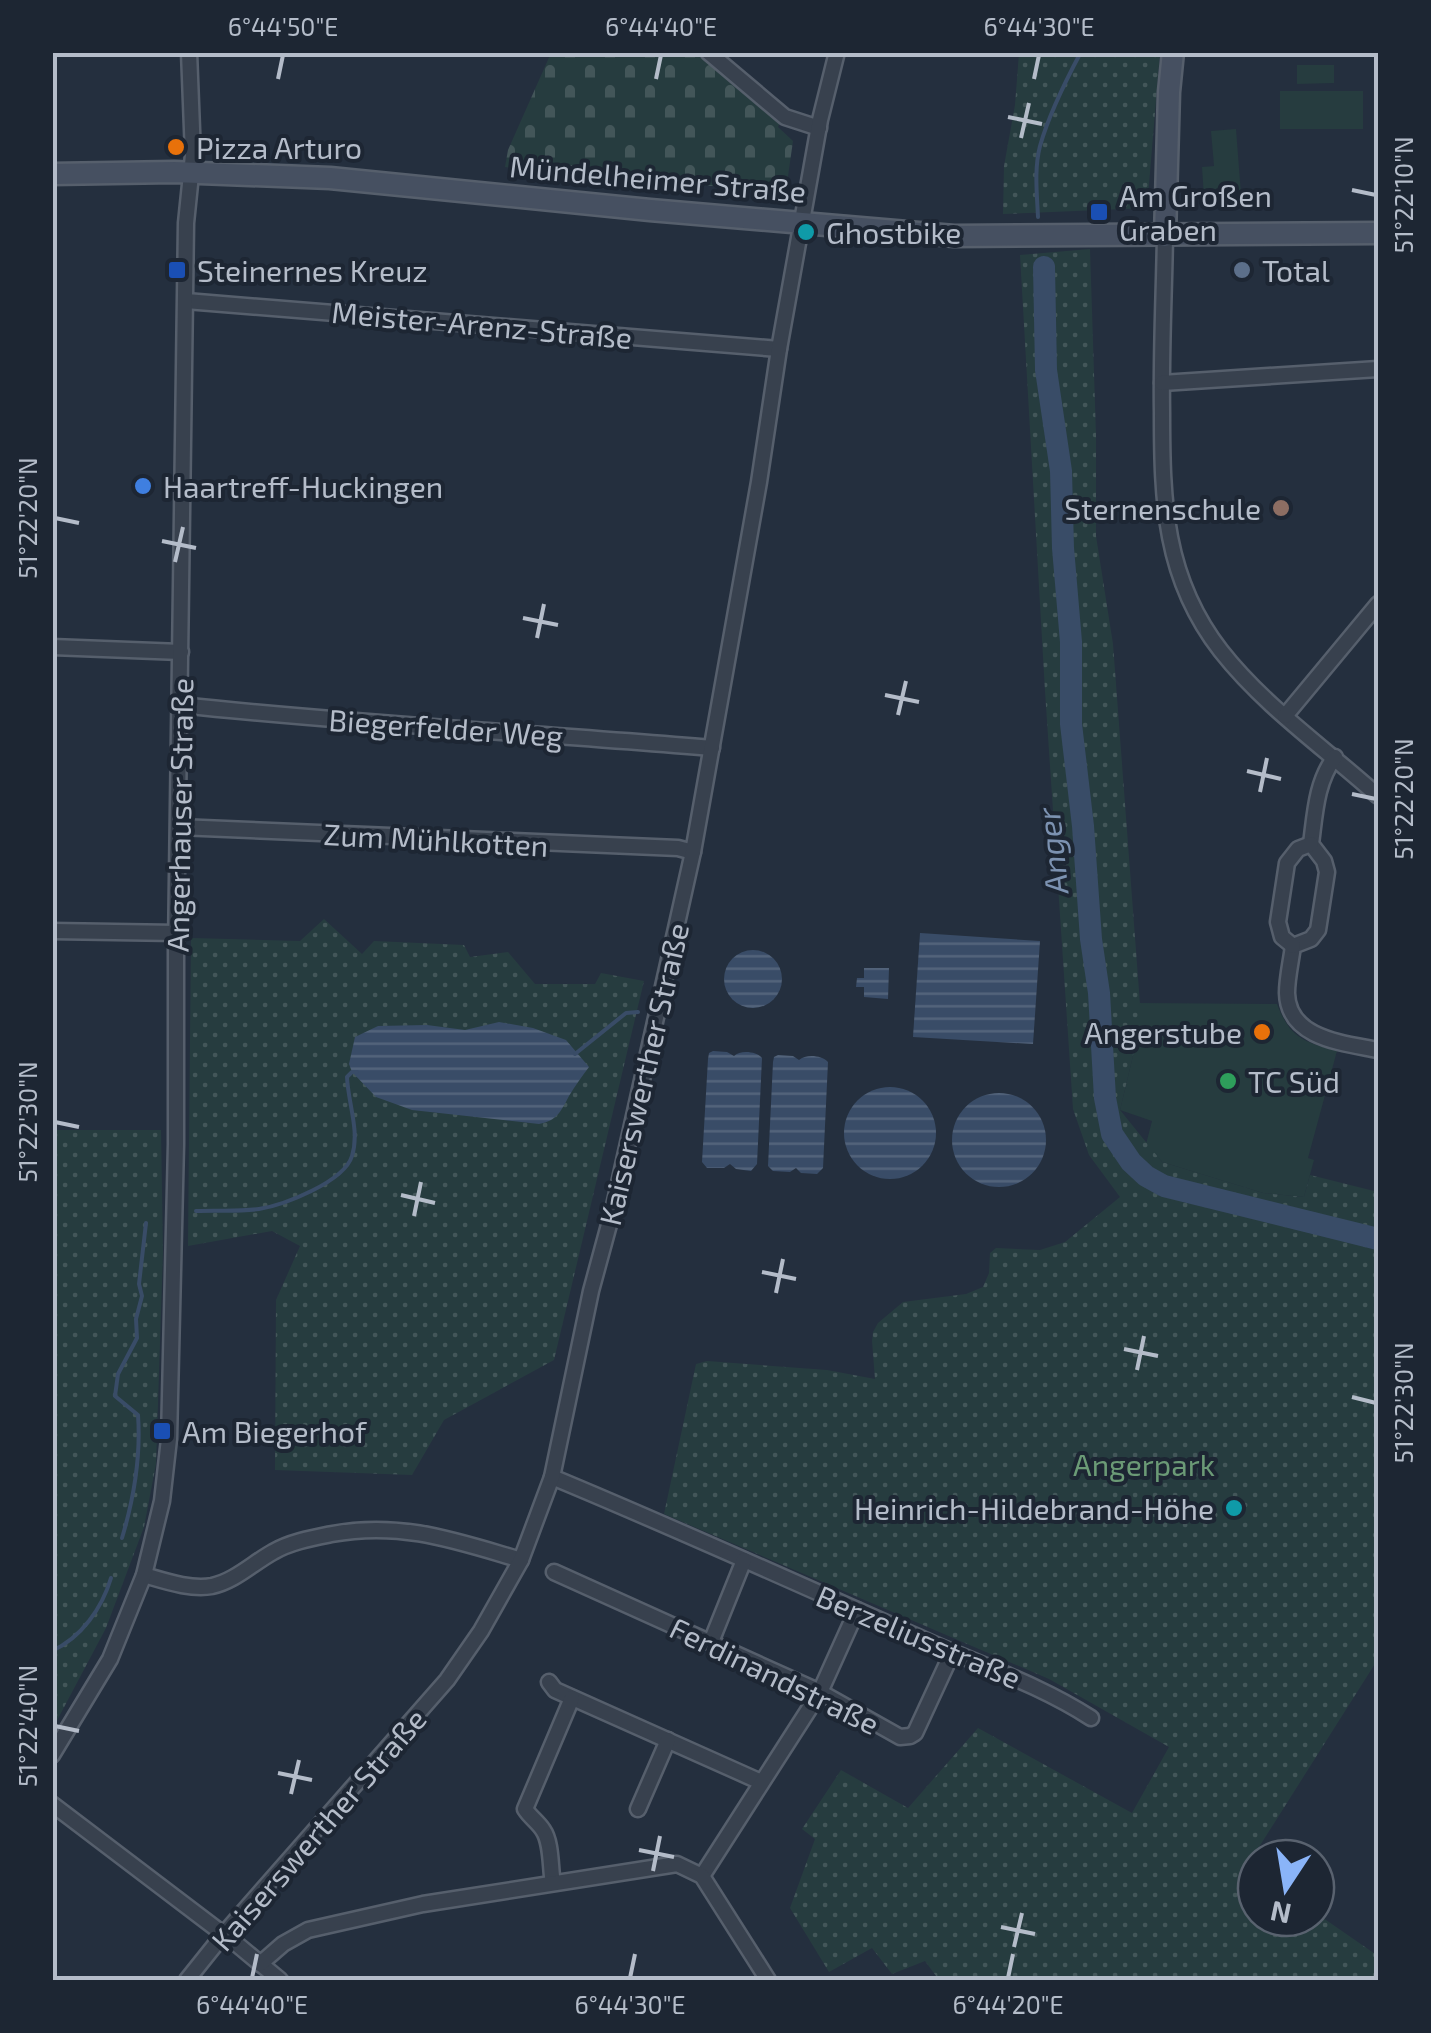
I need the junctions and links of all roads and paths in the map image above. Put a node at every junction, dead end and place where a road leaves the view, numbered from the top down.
1 (189, 52) edge
2 (708, 52) edge
3 (837, 52) edge
4 (1173, 52) edge
5 (819, 128) junction
6 (190, 173) junction
7 (52, 174) edge
8 (802, 221) junction
9 (1378, 234) edge
10 (1166, 236) junction
11 (186, 302) junction
12 (779, 348) junction
13 (1378, 369) edge
14 (1162, 383) junction
15 (1378, 604) edge
16 (52, 647) edge
17 (181, 652) junction
18 (180, 705) junction
19 (1285, 716) junction
20 (712, 748) junction
21 (1335, 757) junction
22 (1378, 796) edge
23 (179, 827) junction
24 (1311, 844) junction
25 (693, 852) junction
26 (52, 931) edge
27 (177, 932) junction
28 (1293, 946) junction
29 (1378, 1050) edge
30 (552, 1477) junction
31 (521, 1560) junction
32 (744, 1560) junction
33 (554, 1572) dead end
34 (144, 1575) junction
35 (857, 1610) junction
36 (711, 1642) junction
37 (952, 1653) junction
38 (549, 1682) dead end
39 (820, 1692) junction
40 (572, 1698) junction
41 (1091, 1718) dead end
42 (668, 1740) junction
43 (52, 1755) edge
44 (761, 1782) junction
45 (52, 1804) edge
46 (638, 1808) dead end
47 (702, 1876) junction
48 (552, 1883) junction
49 (224, 1935) junction
50 (260, 1964) junction
51 (187, 1980) edge
52 (280, 1980) edge
53 (768, 1980) edge

1 - 6 street, Angerhauser Straße
2 - 5 street
3 - 5 street, Kaiserswerther Straße
4 - 10 main road
5 - 8 street, Kaiserswerther Straße
6 - 7 main road, Mündelheimer Straße
6 - 8 main road, Mündelheimer Straße
6 - 11 street, Angerhauser Straße
8 - 10 main road, Mündelheimer Straße
8 - 12 street, Kaiserswerther Straße
9 - 10 main road, Mündelheimer Straße
10 - 14 street
11 - 12 street, Meister-Arenz-Straße
11 - 17 street, Angerhauser Straße
12 - 20 street, Kaiserswerther Straße
13 - 14 street
14 - 19 street
15 - 19 street
16 - 17 street
17 - 18 street, Angerhauser Straße
18 - 20 street, Biegerfelder Weg
18 - 23 street, Angerhauser Straße
19 - 21 street
20 - 25 street, Kaiserswerther Straße
21 - 22 street
21 - 24 street
23 - 25 street, Zum Mühlkotten
23 - 27 street, Angerhauser Straße
24 - 28 street
24 - 28 street
25 - 30 street, Kaiserswerther Straße
26 - 27 street
27 - 34 street, Angerhauser Straße
28 - 29 street
30 - 31 street, Kaiserswerther Straße
30 - 32 street, Berzeliusstraße
31 - 34 street
31 - 49 street, Kaiserswerther Straße
32 - 35 street, Berzeliusstraße
32 - 36 street
33 - 36 street, Ferdinandstraße
34 - 43 street, Angerhauser Straße
35 - 37 street, Berzeliusstraße
35 - 39 street
36 - 39 street, Ferdinandstraße
37 - 39 street, Ferdinandstraße
37 - 41 street, Berzeliusstraße
38 - 40 street
39 - 44 street
40 - 42 street
40 - 48 street
42 - 44 street
42 - 46 street
44 - 47 street
45 - 49 street
47 - 48 street
47 - 53 street
48 - 50 street
49 - 50 street
49 - 51 street, Kaiserswerther Straße
50 - 52 street

